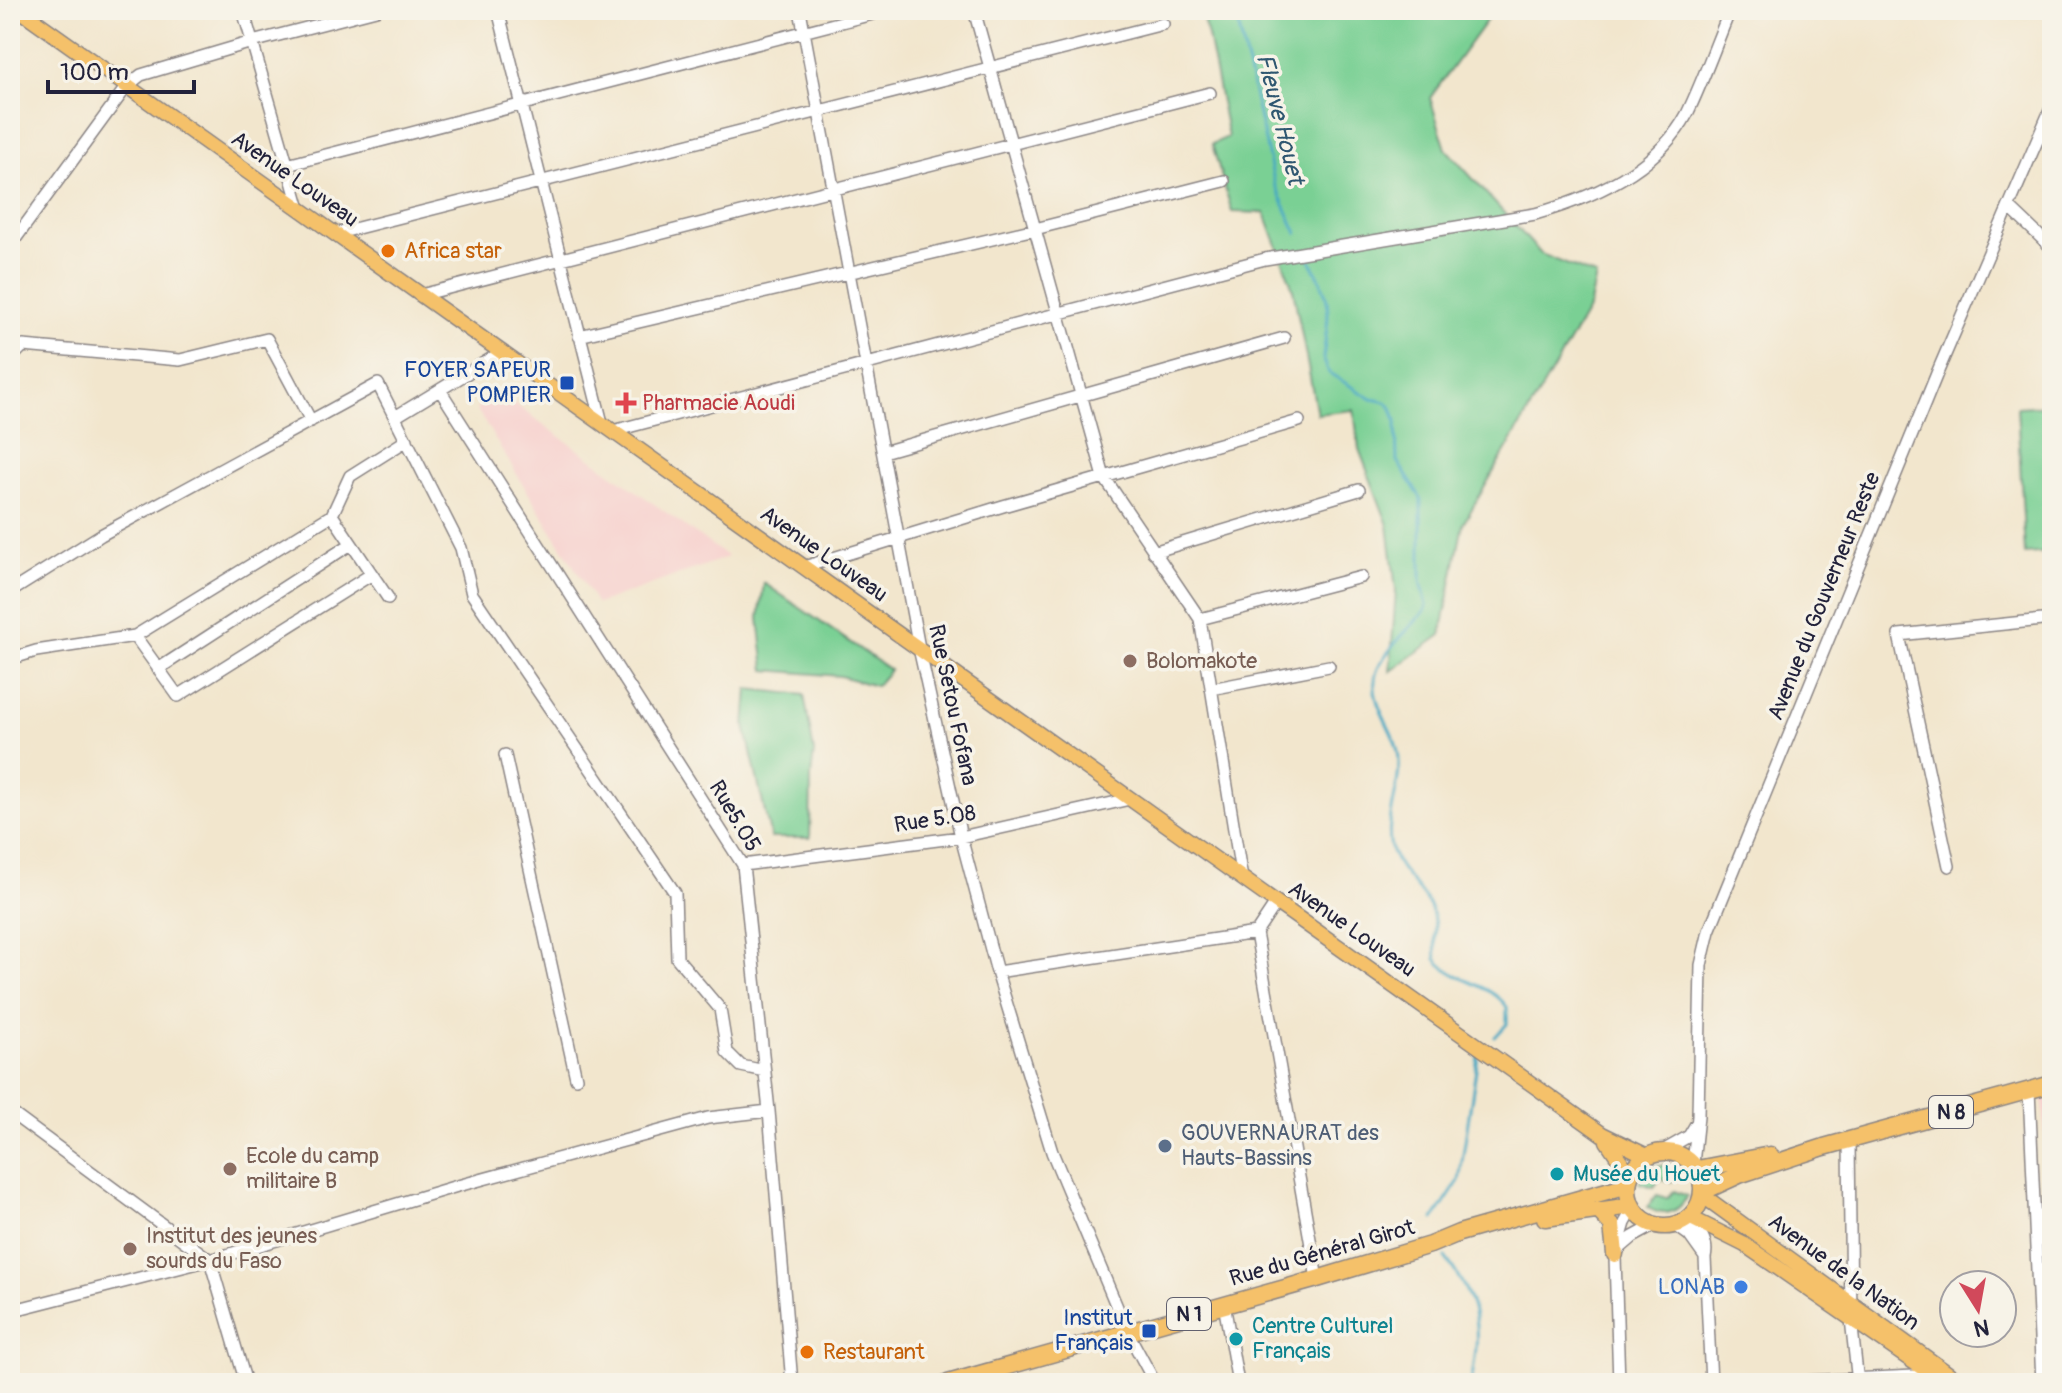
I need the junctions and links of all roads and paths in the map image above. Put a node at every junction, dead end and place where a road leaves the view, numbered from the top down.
1 (20, 10) edge
2 (243, 10) edge
3 (376, 10) edge
4 (498, 10) edge
5 (800, 10) edge
6 (888, 10) edge
7 (974, 10) edge
8 (1730, 10) edge
9 (1163, 24) dead end
10 (805, 31) junction
11 (252, 42) junction
12 (991, 67) junction
13 (127, 86) junction
14 (1210, 93) dead end
15 (521, 105) junction
16 (2052, 106) edge
17 (820, 111) junction
18 (1011, 144) junction
19 (287, 165) junction
20 (540, 181) junction
21 (1224, 181) dead end
22 (835, 189) junction
23 (2009, 207) junction
24 (300, 210) junction
25 (1035, 229) junction
26 (334, 234) junction
27 (10, 246) edge
28 (2052, 248) edge
29 (561, 259) junction
30 (850, 273) junction
31 (421, 295) junction
32 (1059, 314) junction
33 (579, 336) junction
34 (1284, 338) dead end
35 (502, 352) junction
36 (10, 359) edge
37 (867, 364) junction
38 (440, 390) junction
39 (1081, 396) junction
40 (395, 417) junction
41 (311, 421) junction
42 (1299, 421) dead end
43 (607, 427) junction
44 (407, 440) junction
45 (883, 452) junction
46 (1104, 477) junction
47 (1359, 490) dead end
48 (332, 515) junction
49 (900, 538) junction
50 (351, 544) junction
51 (1153, 552) junction
52 (804, 567) junction
53 (372, 574) junction
54 (1361, 577) dead end
55 (10, 592) edge
56 (388, 598) dead end
57 (1200, 619) junction
58 (2052, 619) edge
59 (135, 636) junction
60 (919, 648) junction
61 (10, 659) edge
62 (1329, 666) dead end
63 (158, 669) junction
64 (1211, 689) junction
65 (505, 755) dead end
66 (1130, 799) junction
67 (961, 837) junction
68 (743, 865) junction
69 (1949, 866) dead end
70 (1242, 879) junction
71 (1276, 903) junction
72 (1256, 933) junction
73 (997, 972) junction
74 (765, 1071) junction
75 (576, 1078) dead end
76 (2052, 1084) edge
77 (2029, 1090) junction
78 (769, 1111) junction
79 (10, 1112) edge
80 (1698, 1116) junction
81 (1602, 1134) junction
82 (1849, 1140) junction
83 (1654, 1154) junction
84 (1695, 1167) junction
85 (1629, 1180) junction
86 (1705, 1192) junction
87 (1633, 1208) junction
88 (1599, 1211) junction
89 (1688, 1223) junction
90 (1655, 1225) junction
91 (1430, 1245) junction
92 (1615, 1256) junction
93 (1705, 1258) junction
94 (210, 1260) junction
95 (1317, 1279) junction
96 (1224, 1304) junction
97 (13, 1307) edge
98 (1851, 1312) junction
99 (1127, 1331) junction
100 (1941, 1377) edge
101 (1858, 1381) edge
102 (246, 1383) edge
103 (792, 1383) edge
104 (948, 1383) edge
105 (1155, 1383) edge
106 (1238, 1383) edge
107 (1619, 1383) edge
108 (1711, 1383) edge
109 (1761, 1383) edge
110 (1961, 1383) edge
111 (2042, 1383) edge

1 - 13 main road, Avenue Louveau
2 - 11 street
3 - 11 street
4 - 15 street
5 - 10 street, Rue Setou Fofana
6 - 10 street
7 - 12 street
8 - 32 street
9 - 12 street
10 - 15 street
10 - 17 street, Rue Setou Fofana
11 - 13 street
11 - 19 street
12 - 17 street
12 - 18 street
13 - 24 main road, Avenue Louveau
13 - 27 street
14 - 18 street
15 - 19 street
15 - 20 street
16 - 23 street, Avenue du Gouverneur Reste
17 - 20 street
17 - 22 street, Rue Setou Fofana
18 - 22 street
18 - 25 street
19 - 24 street
20 - 26 street
20 - 29 street
21 - 25 street
22 - 29 street
22 - 30 street, Rue Setou Fofana
23 - 28 street
23 - 80 street, Avenue du Gouverneur Reste
24 - 26 main road, Avenue Louveau
25 - 30 street
25 - 32 street
26 - 31 main road, Avenue Louveau
29 - 31 street
29 - 33 street
30 - 33 street
30 - 37 street, Rue Setou Fofana
31 - 35 main road, Avenue Louveau
32 - 37 street
32 - 39 street
33 - 43 street
34 - 39 street
35 - 38 street
35 - 43 main road, Avenue Louveau
36 - 41 street
37 - 43 street
37 - 45 street, Rue Setou Fofana
38 - 40 street
38 - 68 street, Rue5.05
39 - 45 street
39 - 46 street
40 - 41 street
40 - 44 street
41 - 55 street
42 - 46 street
43 - 52 main road, Avenue Louveau
44 - 48 street
44 - 74 street
45 - 49 street, Rue Setou Fofana
46 - 49 street
46 - 51 street
47 - 51 street
48 - 50 street
48 - 59 street
49 - 52 street
49 - 60 street, Rue Setou Fofana
50 - 53 street
50 - 63 street
51 - 57 street
52 - 60 main road, Avenue Louveau
53 - 56 street
53 - 63 street
54 - 57 street
57 - 64 street
58 - 69 street
59 - 61 street
59 - 63 street
60 - 66 main road, Avenue Louveau
60 - 67 street, Rue Setou Fofana
62 - 64 street
64 - 70 street
65 - 75 street
66 - 67 street, Rue 5.08
66 - 70 main road, Avenue Louveau
67 - 68 street, Rue 5.08
67 - 73 street, Rue Setou Fofana
68 - 74 street, Rue5.05
70 - 71 main road, Avenue Louveau
71 - 72 street
71 - 81 main road, Avenue Louveau
72 - 73 street
72 - 95 street
73 - 99 street, Rue Setou Fofana
74 - 78 street, Rue5.05
76 - 77 highway, N 8
77 - 82 highway, N 8
77 - 111 street
78 - 94 street
78 - 103 street, Rue5.05
79 - 94 street
80 - 83 street
80 - 84 street, Avenue du Gouverneur Reste
81 - 83 main road, Avenue Louveau
81 - 85 main road, Avenue Louveau
82 - 84 highway, N 8
82 - 86 highway, N 8
82 - 98 street
83 - 84 highway
83 - 85 highway
84 - 86 highway
85 - 87 highway
85 - 91 highway, N 1
86 - 89 highway
86 - 98 main road, Avenue de la Nation
87 - 88 highway, N 1
87 - 90 highway
87 - 92 street
88 - 91 highway, N 1
88 - 92 highway
89 - 90 highway
89 - 93 street
89 - 93 street
89 - 98 main road, Avenue de la Nation
90 - 92 street
91 - 95 highway, Rue du Général Girot / N 1
92 - 107 street
93 - 108 street
94 - 97 street
94 - 102 street
95 - 96 highway, Rue du Général Girot / N 1
96 - 99 highway, Rue du Général Girot / N 1
96 - 106 street
98 - 100 main road, Avenue de la Nation
98 - 101 street
99 - 104 highway, Rue du Général Girot / N 1
99 - 105 street, Rue Setou Fofana
100 - 101 street
100 - 110 main road, Avenue de la Nation
101 - 109 street

